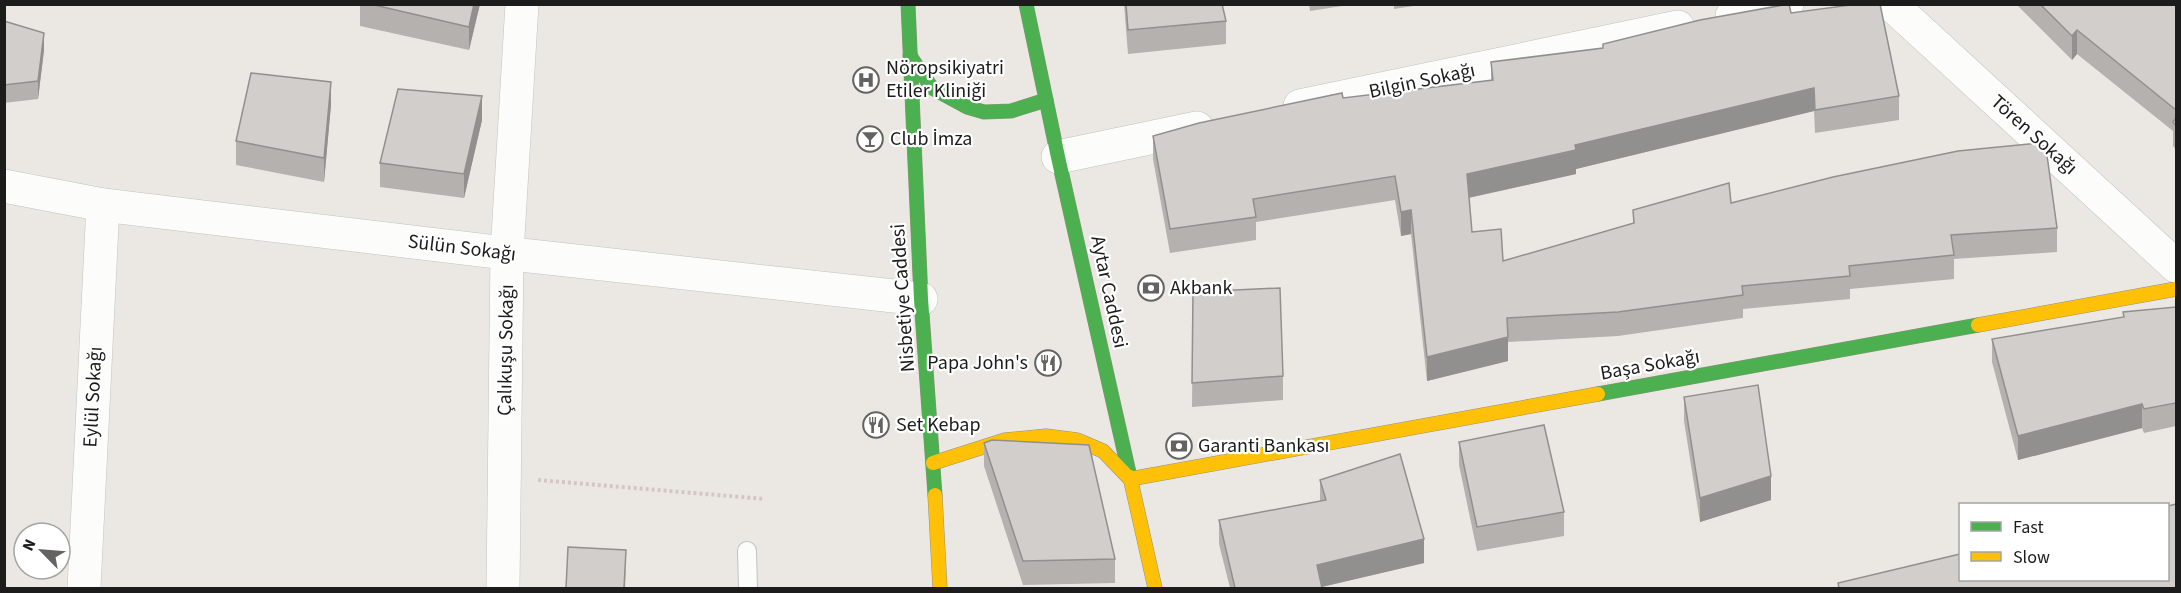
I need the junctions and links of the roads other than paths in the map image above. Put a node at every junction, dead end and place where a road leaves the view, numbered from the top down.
1 (522, 4) edge
2 (908, 4) edge
3 (1026, 4) edge
4 (1787, 4) edge
5 (1891, 4) edge
6 (910, 56) junction
7 (1046, 100) junction
8 (1266, 113) edge
9 (1231, 121) edge
10 (1058, 157) junction
11 (4, 186) edge
12 (103, 205) junction
13 (507, 253) junction
14 (2176, 266) edge
15 (2176, 289) edge
16 (921, 299) junction
17 (933, 463) junction
18 (1130, 479) junction
19 (747, 551) dead end
20 (84, 588) edge
21 (503, 588) edge
22 (748, 588) edge
23 (940, 588) edge
24 (1155, 588) edge

1 - 13 street, Çalıkuşu Sokağı
2 - 6 main road, Nisbetiye Caddesi
3 - 7 main road, Aytar Caddesi
4 - 8 street, Bilgin Sokağı
5 - 14 street, Tören Sokağı
6 - 7 main road
6 - 16 main road, Nisbetiye Caddesi
7 - 10 main road, Aytar Caddesi
9 - 10 street
10 - 18 main road, Aytar Caddesi
11 - 12 street, Sülün Sokağı
12 - 13 street, Sülün Sokağı
12 - 20 street, Eylül Sokağı
13 - 16 street, Sülün Sokağı
13 - 21 street, Çalıkuşu Sokağı
15 - 18 main road, Başa Sokağı
16 - 17 main road, Nisbetiye Caddesi
17 - 18 main road
17 - 23 main road, Nisbetiye Caddesi
18 - 24 main road, Aytar Caddesi
19 - 22 lane

